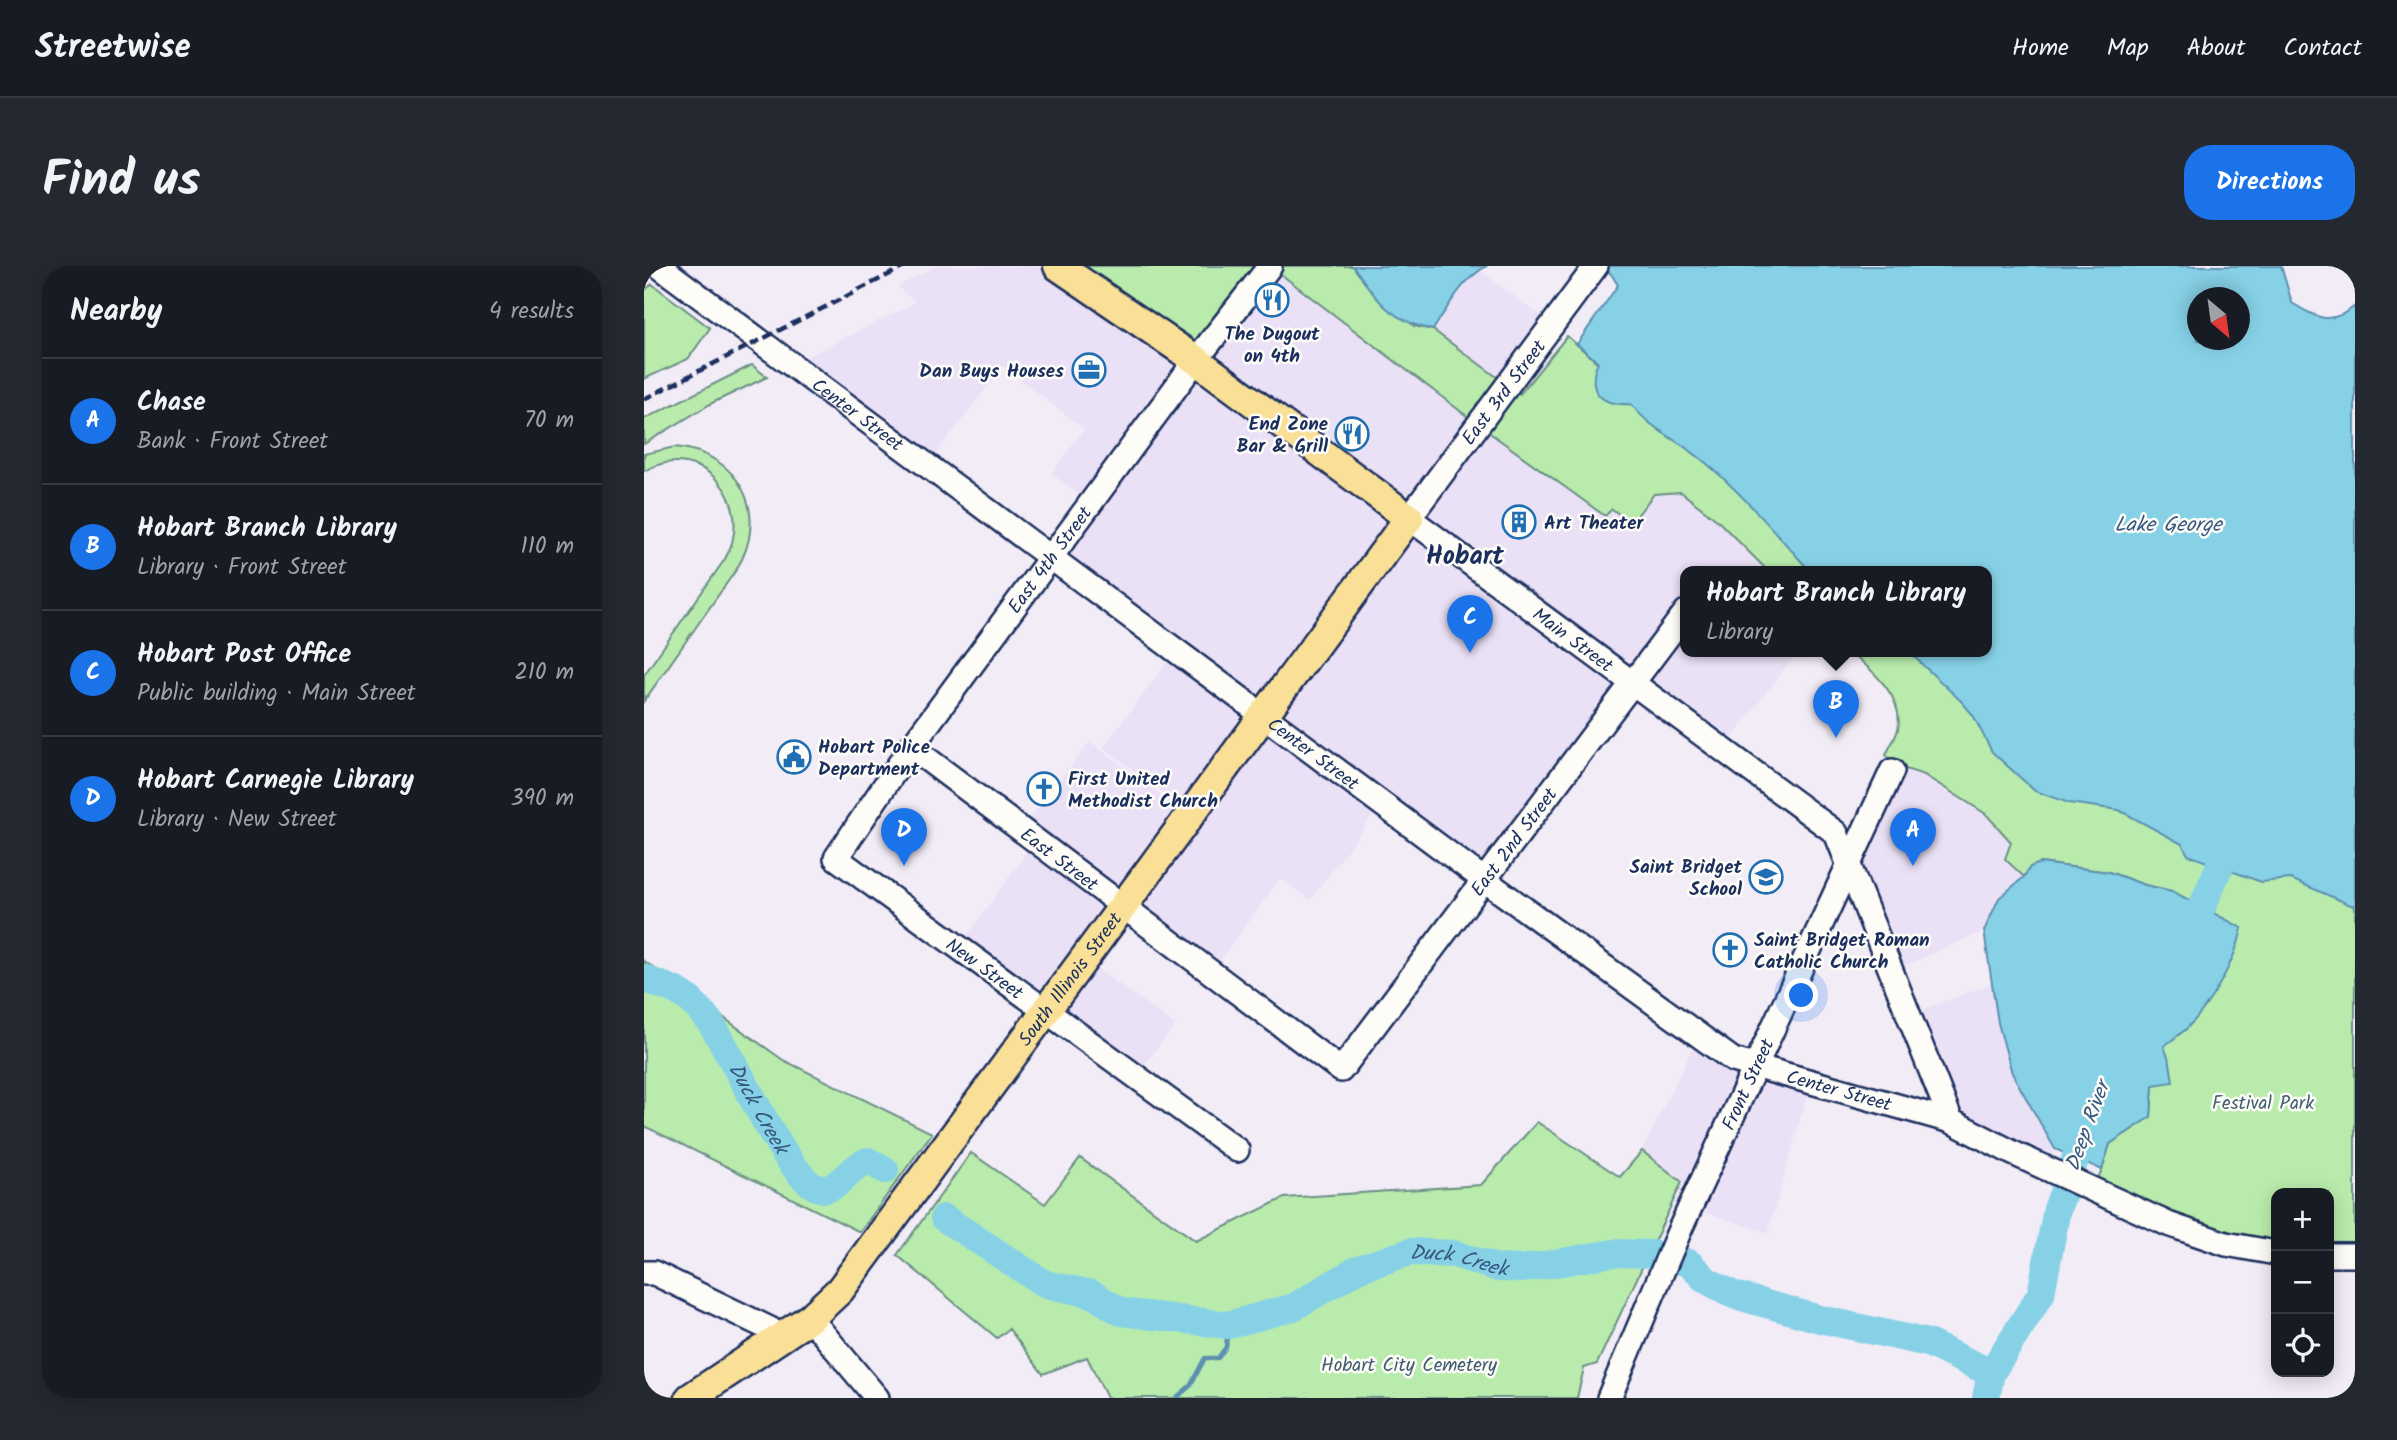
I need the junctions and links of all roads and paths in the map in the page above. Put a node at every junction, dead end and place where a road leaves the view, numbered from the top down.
1 (659, 266) edge
2 (1058, 266) edge
3 (1270, 266) edge
4 (1596, 266) edge
5 (1196, 360) junction
6 (1409, 518) junction
7 (1050, 558) junction
8 (1680, 618) edge
9 (1630, 683) junction
10 (1264, 716) junction
11 (911, 747) junction
12 (1892, 771) dead end
13 (836, 858) joint
14 (1849, 866) junction
15 (1483, 879) junction
16 (1124, 907) junction
17 (1046, 1013) junction
18 (1756, 1067) junction
19 (1341, 1070) joint
20 (1951, 1121) junction
21 (1237, 1150) dead end
22 (2271, 1252) edge
23 (2334, 1255) edge
24 (2355, 1255) edge
25 (644, 1273) edge
26 (810, 1318) junction
27 (781, 1337) junction
28 (690, 1398) edge
29 (877, 1398) edge
30 (1609, 1398) edge

1 - 7 street, Center Street
2 - 5 main road, Main Street
3 - 5 street, East 4th Street
4 - 6 street, East 3rd Street
5 - 6 main road, Main Street
5 - 7 street, East 4th Street
6 - 9 street, Main Street
6 - 10 main road, South Illinois Street
7 - 10 street, Center Street
7 - 11 street, East 4th Street
8 - 9 street, East 2nd Street
9 - 14 street, Main Street
9 - 15 street, East 2nd Street
10 - 15 street, Center Street
10 - 16 main road, South Illinois Street
11 - 13 street, East 4th Street
11 - 16 street, East Street
12 - 14 street, Front Street
13 - 17 street, New Street
14 - 18 street, Front Street
14 - 20 street, Main Street
15 - 18 street, Center Street
15 - 19 street, East 2nd Street
16 - 17 main road, South Illinois Street
16 - 19 street, East Street
17 - 21 street, New Street
17 - 26 main road, South Illinois Street
18 - 20 street, Center Street
18 - 30 street, Front Street
20 - 22 street, Center Street
23 - 24 street
25 - 27 street
26 - 27 main road, South Illinois Street
26 - 29 street
27 - 28 main road, South Illinois Street

